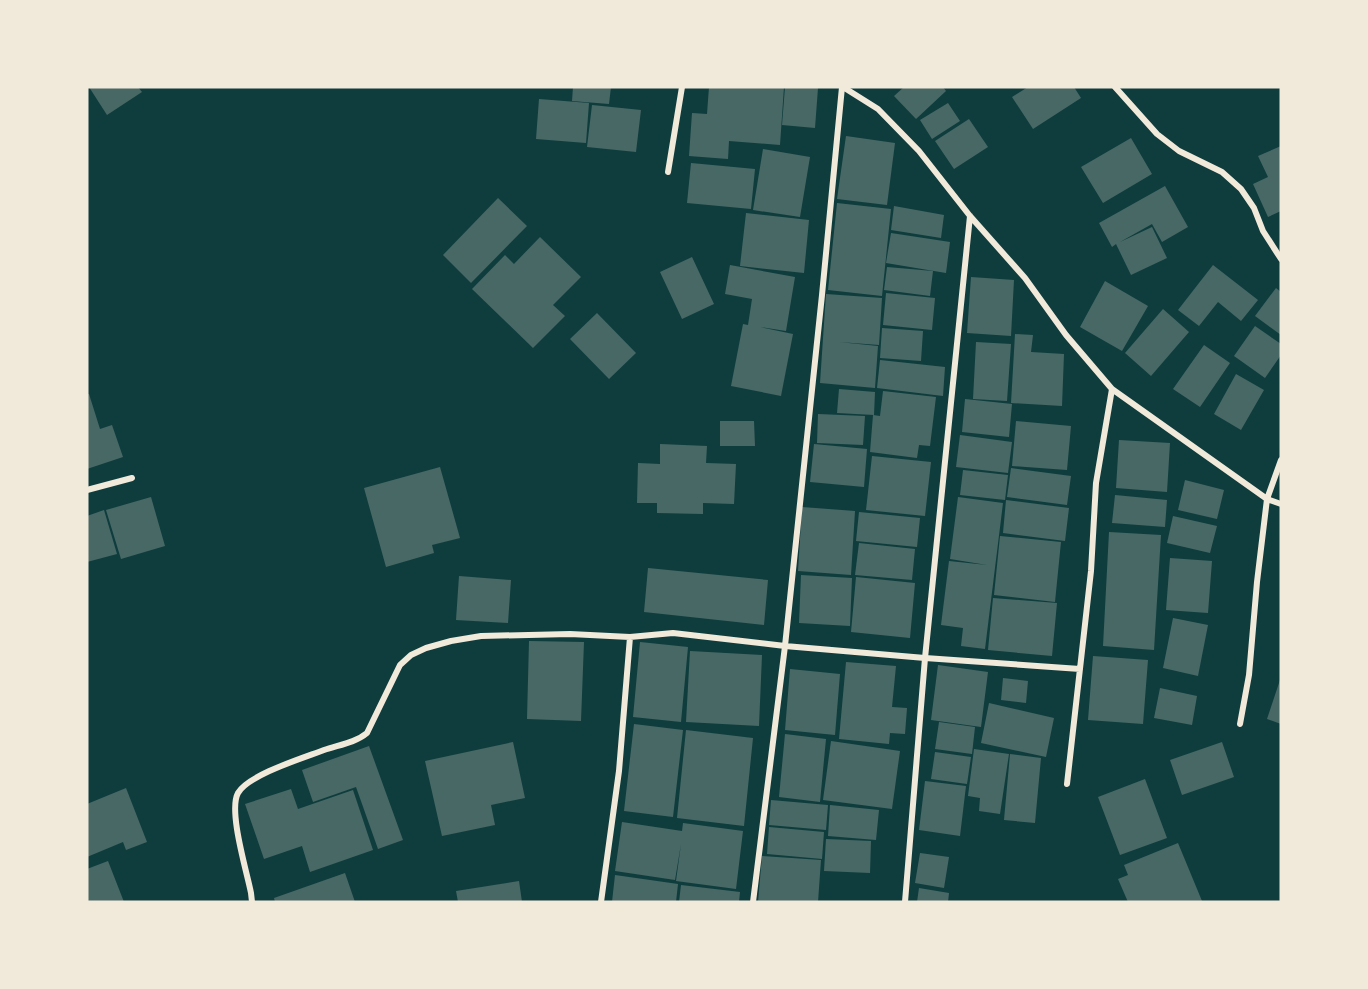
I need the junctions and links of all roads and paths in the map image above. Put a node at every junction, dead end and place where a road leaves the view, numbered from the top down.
1 (682, 87) edge
2 (843, 87) edge
3 (1115, 87) edge
4 (668, 172) dead end
5 (970, 216) junction
6 (1281, 259) edge
7 (1112, 389) junction
8 (1281, 460) edge
9 (132, 478) dead end
10 (87, 490) edge
11 (1267, 499) junction
12 (1281, 504) edge
13 (630, 637) junction
14 (785, 646) junction
15 (925, 658) junction
16 (1080, 669) junction
17 (1240, 724) dead end
18 (1067, 784) dead end
19 (252, 902) edge
20 (601, 902) edge
21 (753, 902) edge
22 (905, 902) edge

1 - 4 street
2 - 5 street
2 - 14 street
3 - 6 street
5 - 7 street
5 - 15 street
7 - 11 street
7 - 16 street
8 - 11 street
9 - 10 street
11 - 12 street
11 - 17 street
13 - 14 street
13 - 19 street
13 - 20 street
14 - 15 street
14 - 21 street
15 - 16 street
15 - 22 street
16 - 18 street

